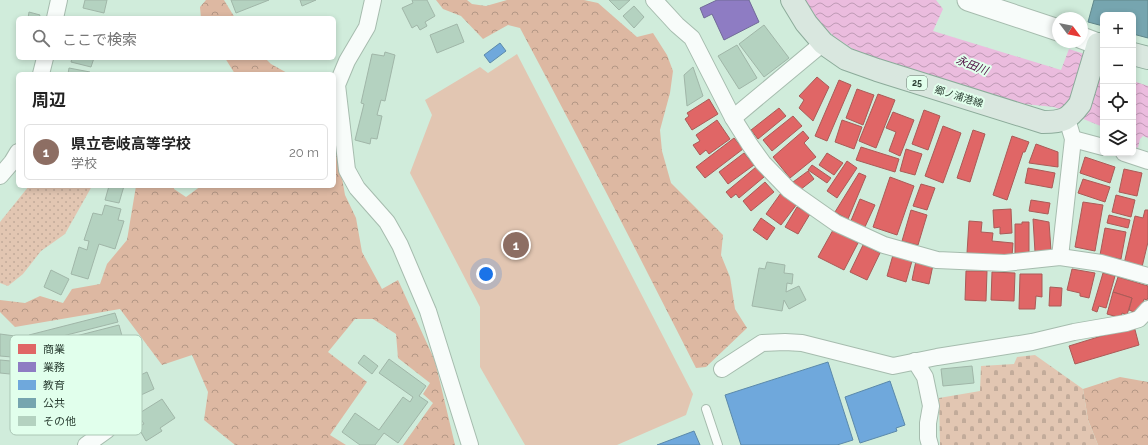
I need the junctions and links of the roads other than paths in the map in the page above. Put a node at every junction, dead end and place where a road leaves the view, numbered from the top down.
1 (59, 0) edge
2 (373, 0) edge
3 (654, 0) edge
4 (792, 0) edge
5 (968, 0) edge
6 (55, 16) edge
7 (1052, 28) edge
8 (823, 43) junction
9 (1095, 46) edge
10 (1136, 55) edge
11 (1148, 58) edge
12 (44, 60) edge
13 (41, 72) edge
14 (733, 118) junction
15 (1070, 129) junction
16 (1100, 145) edge
17 (16, 155) edge
18 (1133, 156) edge
19 (1148, 161) edge
20 (0, 176) edge
21 (1060, 257) junction
22 (1148, 276) edge
23 (1148, 309) edge
24 (915, 361) junction
25 (722, 369) dead end
26 (706, 409) dead end
27 (100, 435) edge
28 (86, 445) edge
29 (470, 445) edge
30 (718, 445) edge
31 (930, 445) edge

1 - 6 street
2 - 29 street
3 - 14 street
4 - 8 main road, 郷ノ浦港線 / 25
5 - 7 street
8 - 14 street
8 - 15 main road, 郷ノ浦港線 / 25
9 - 15 main road
10 - 11 main road
12 - 13 street
14 - 21 street
15 - 16 street
15 - 21 street
17 - 20 street
18 - 19 street
21 - 22 street
23 - 24 street
24 - 25 street
24 - 31 street
26 - 30 lane
27 - 28 street

